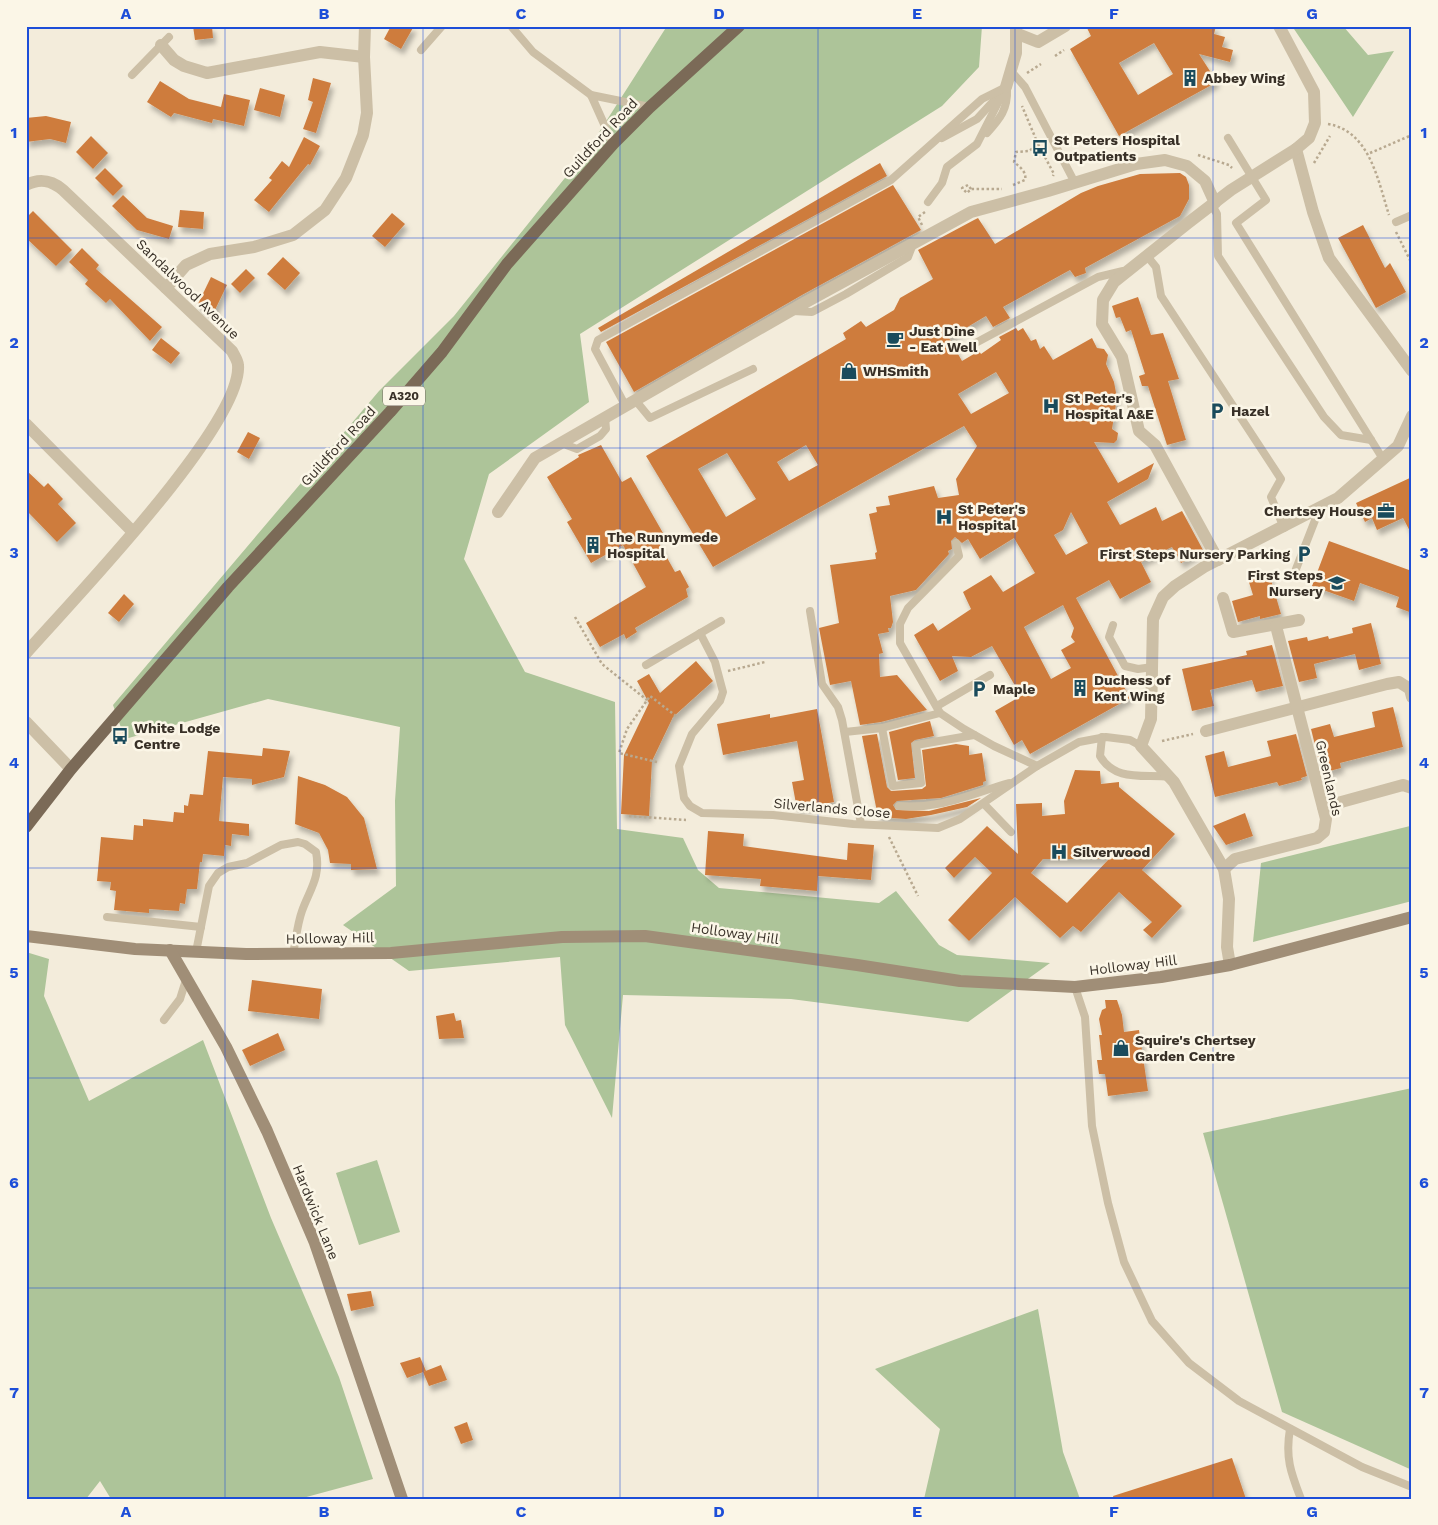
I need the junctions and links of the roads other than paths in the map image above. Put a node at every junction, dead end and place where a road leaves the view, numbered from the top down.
1 (365, 26) edge
2 (442, 26) edge
3 (510, 26) edge
4 (739, 26) edge
5 (1065, 26) edge
6 (1280, 26) edge
7 (1017, 30) edge
8 (165, 41) joint
9 (421, 50) dead end
10 (364, 58) junction
11 (1010, 70) junction
12 (132, 75) dead end
13 (1006, 87) junction
14 (591, 95) junction
15 (650, 107) junction
16 (977, 119) junction
17 (987, 126) junction
18 (1228, 138) dead end
19 (933, 142) junction
20 (613, 144) junction
21 (977, 144) junction
22 (1296, 149) junction
23 (1252, 177) junction
24 (1075, 183) junction
25 (26, 184) edge
26 (928, 202) dead end
27 (1213, 204) junction
28 (1412, 215) edge
29 (1394, 224) road end
30 (1147, 256) junction
31 (1130, 270) junction
32 (166, 288) junction
33 (970, 346) dead end
34 (753, 369) dead end
35 (1412, 371) edge
36 (630, 403) junction
37 (1412, 416) edge
38 (26, 424) edge
39 (1370, 440) junction
40 (1383, 458) junction
41 (1319, 510) junction
42 (498, 512) dead end
43 (1284, 528) junction
44 (133, 532) junction
45 (956, 543) dead end
46 (1218, 560) junction
47 (1296, 569) dead end
48 (1223, 598) dead end
49 (810, 611) dead end
50 (1299, 620) dead end
51 (720, 621) dead end
52 (1113, 625) dead end
53 (1276, 626) junction
54 (700, 633) junction
55 (26, 653) edge
56 (646, 665) dead end
57 (1153, 667) junction
58 (990, 675) dead end
59 (1412, 697) edge
60 (1297, 707) junction
61 (939, 709) junction
62 (26, 722) edge
63 (882, 728) junction
64 (1206, 731) road end
65 (845, 732) junction
66 (974, 735) junction
67 (1102, 737) junction
68 (1141, 746) junction
69 (1037, 766) junction
70 (71, 769) junction
71 (1169, 777) junction
72 (1013, 782) junction
73 (1412, 788) edge
74 (984, 804) junction
75 (899, 806) dead end
76 (1323, 807) junction
77 (861, 824) junction
78 (26, 826) edge
79 (1011, 832) dead end
80 (1224, 869) junction
81 (107, 917) dead end
82 (1412, 917) edge
83 (26, 927) edge
84 (201, 927) junction
85 (26, 936) edge
86 (47, 938) junction
87 (170, 950) junction
88 (196, 952) junction
89 (293, 954) junction
90 (1230, 965) junction
91 (186, 980) junction
92 (1075, 987) junction
93 (164, 1020) dead end
94 (1290, 1430) junction
95 (1412, 1487) edge
96 (402, 1499) edge
97 (1301, 1499) edge

1 - 10 street
2 - 9 lane
3 - 14 lane
4 - 15 main road, Guildford Road / A320
5 - 7 street
6 - 22 street
7 - 11 street
8 - 10 street
8 - 12 lane
10 - 32 street
11 - 13 street
11 - 24 lane
13 - 16 lane
13 - 17 lane
13 - 19 lane
13 - 21 lane
14 - 15 lane
14 - 20 lane
15 - 20 main road, Guildford Road / A320
16 - 17 lane
16 - 19 lane
17 - 21 lane
18 - 23 lane
19 - 36 lane
20 - 70 main road, Guildford Road / A320
21 - 26 lane
22 - 23 street
22 - 35 street
23 - 27 street
23 - 39 lane
24 - 27 street
24 - 36 street
25 - 32 street, Sandalwood Avenue
27 - 30 street
27 - 39 lane
28 - 29 lane
30 - 31 street
30 - 43 lane
31 - 33 lane
31 - 46 street
32 - 44 street, Sandalwood Avenue
34 - 36 lane
36 - 42 street
37 - 40 street
38 - 44 street
39 - 40 lane
40 - 41 street
41 - 43 street
41 - 47 lane
43 - 46 street
44 - 55 street, Sandalwood Avenue
45 - 61 lane
46 - 57 street
48 - 53 street
49 - 65 lane
50 - 53 street
51 - 54 lane
52 - 57 lane
53 - 60 street, Greenlands
54 - 56 lane
54 - 77 lane, Silverlands Close
57 - 68 street
58 - 61 lane
59 - 60 street
60 - 64 street
60 - 76 street, Greenlands
61 - 63 lane
61 - 66 lane
62 - 70 street
63 - 65 lane
63 - 66 lane
65 - 77 lane
66 - 69 lane
67 - 68 lane, Silverlands Close
67 - 69 lane, Silverlands Close
67 - 71 lane
68 - 71 street
69 - 72 lane, Silverlands Close
70 - 78 main road, Guildford Road / A320
71 - 80 street
72 - 74 lane, Silverlands Close
72 - 75 lane
73 - 76 street
74 - 77 lane, Silverlands Close
74 - 79 lane
76 - 80 street, Greenlands
80 - 90 street
81 - 84 lane
82 - 90 main road, Holloway Hill
83 - 86 main road, Holloway Hill
84 - 88 lane
84 - 89 lane
85 - 86 main road, Holloway Hill
86 - 87 main road, Holloway Hill
87 - 88 main road, Holloway Hill
87 - 91 main road, Hardwick Lane
88 - 89 main road, Holloway Hill
89 - 92 main road, Holloway Hill
90 - 92 main road, Holloway Hill
91 - 93 lane
91 - 96 main road, Hardwick Lane
92 - 94 lane
94 - 95 lane
94 - 97 lane

